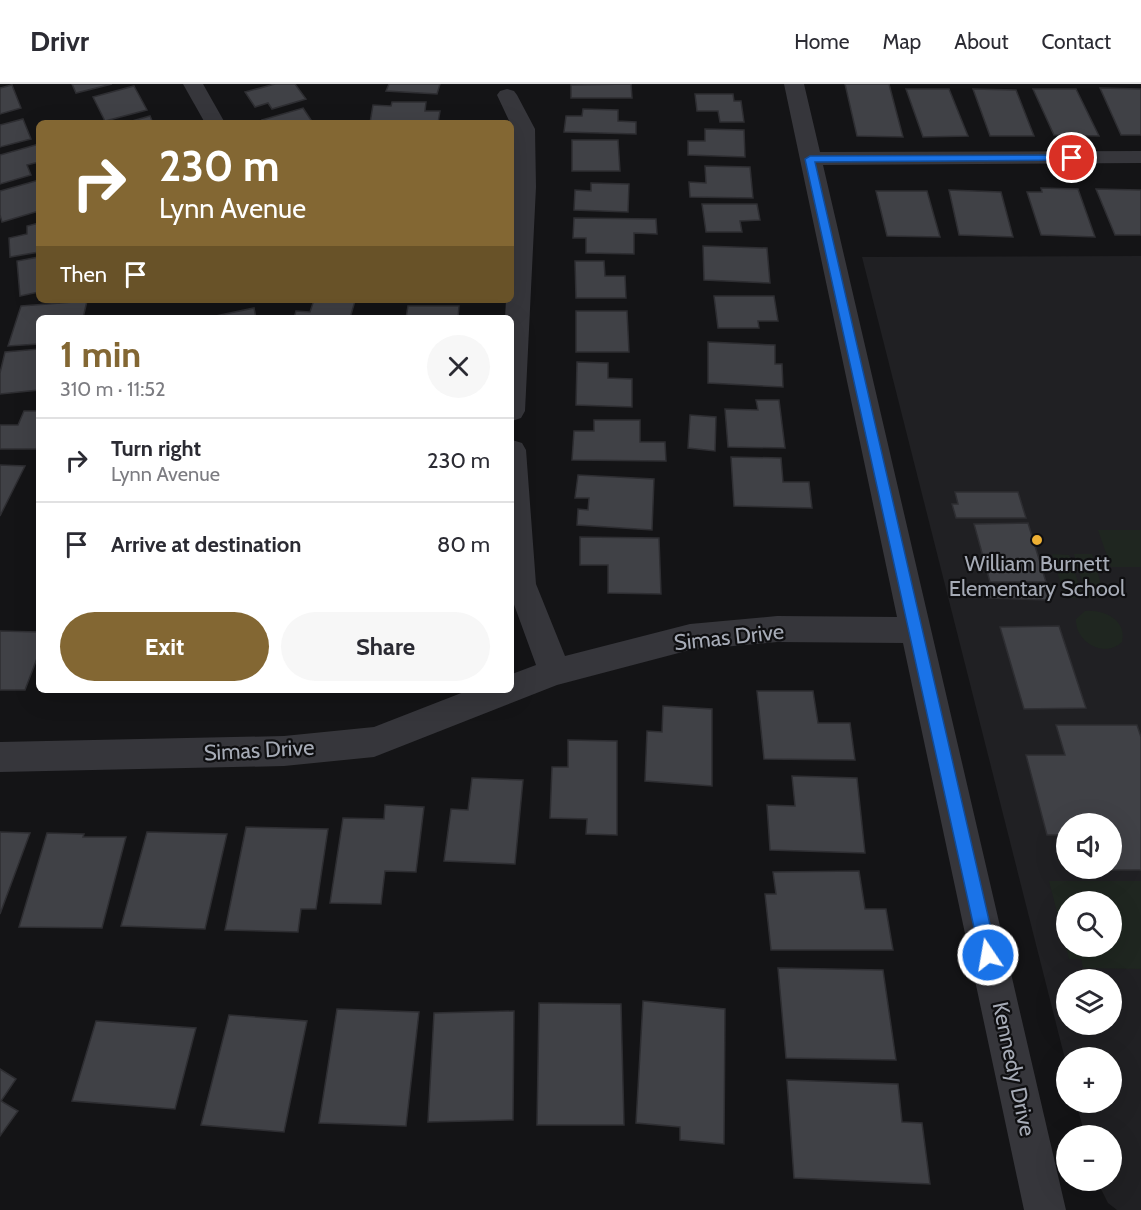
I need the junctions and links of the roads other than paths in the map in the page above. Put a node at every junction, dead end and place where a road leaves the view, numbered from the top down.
1 (194, 84) edge
2 (794, 84) edge
3 (507, 95) dead end
4 (213, 120) edge
5 (1141, 157) edge
6 (810, 159) junction
7 (518, 187) edge
8 (514, 336) edge
9 (514, 480) edge
10 (917, 630) junction
11 (555, 672) junction
12 (514, 687) edge
13 (499, 693) edge
14 (0, 757) edge
15 (1045, 1210) edge

1 - 4 street
2 - 6 street, Kennedy Drive
3 - 7 street
5 - 6 street
6 - 10 street, Kennedy Drive
7 - 8 street
9 - 11 street
10 - 11 street, Simas Drive
10 - 15 street, Kennedy Drive
11 - 12 street, Simas Drive
13 - 14 street, Simas Drive

